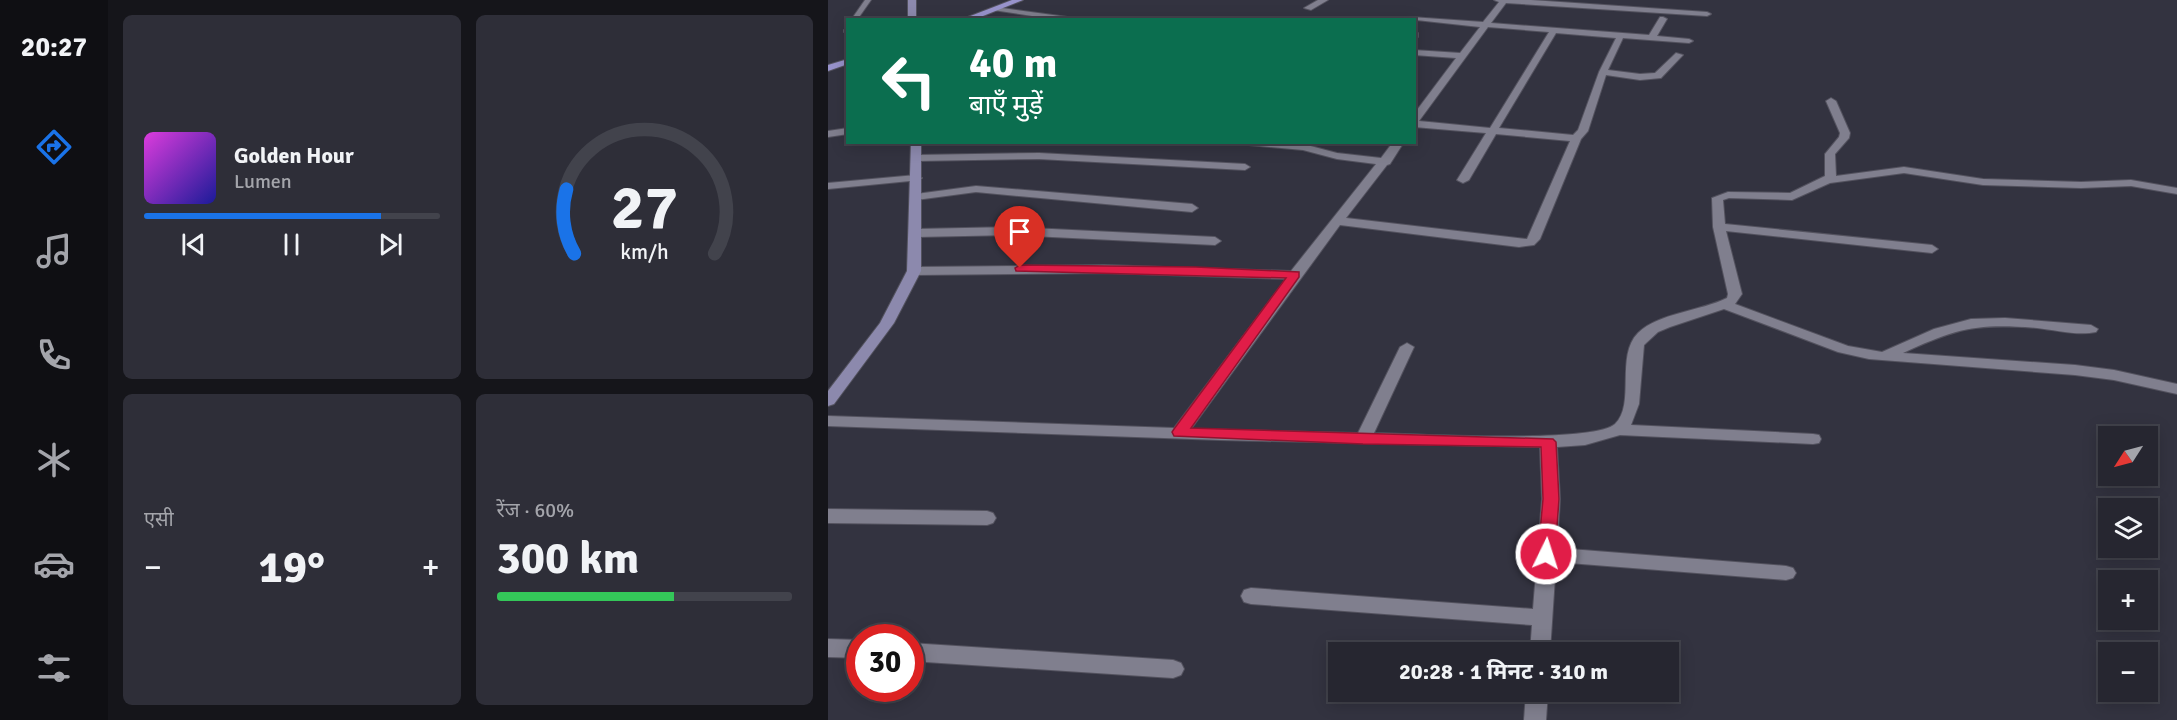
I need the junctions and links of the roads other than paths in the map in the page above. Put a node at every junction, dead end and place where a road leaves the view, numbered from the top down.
1 (868, 0) edge
2 (913, 0) edge
3 (1019, 0) edge
4 (1323, 0) edge
5 (1498, 0) edge
6 (1504, 0) edge
7 (1606, 0) edge
8 (1597, 3) edge
9 (1567, 5) edge
10 (1308, 8) dead end
11 (995, 9) junction
12 (1706, 14) junction
13 (855, 18) edge
14 (912, 18) edge
15 (970, 18) edge
16 (1060, 18) edge
17 (1416, 19) edge
18 (1664, 19) junction
19 (1590, 23) dead end
20 (1484, 25) junction
21 (1554, 30) junction
22 (1588, 33) junction
23 (1621, 35) junction
24 (1652, 38) junction
25 (1689, 41) dead end
26 (1416, 52) edge
27 (1679, 55) dead end
28 (1461, 56) junction
29 (846, 62) edge
30 (828, 68) edge
31 (1603, 72) junction
32 (1831, 101) dead end
33 (1416, 119) edge
34 (1416, 122) edge
35 (846, 131) edge
36 (1492, 132) junction
37 (828, 134) edge
38 (1576, 138) junction
39 (916, 144) edge
40 (1284, 144) edge
41 (1398, 144) edge
42 (1318, 146) edge
43 (916, 158) junction
44 (1386, 162) junction
45 (1245, 167) dead end
46 (916, 178) junction
47 (1463, 180) dead end
48 (1828, 180) junction
49 (828, 186) edge
50 (2177, 191) edge
51 (916, 197) junction
52 (1192, 208) dead end
53 (1338, 221) junction
54 (1719, 227) junction
55 (916, 233) junction
56 (1215, 241) dead end
57 (1932, 249) dead end
58 (914, 271) junction
59 (1294, 275) junction
60 (1725, 305) junction
61 (2091, 329) dead end
62 (1407, 347) dead end
63 (1885, 356) junction
64 (2177, 389) edge
65 (828, 401) edge
66 (828, 421) edge
67 (1619, 430) junction
68 (1180, 432) junction
69 (1363, 439) junction
70 (1813, 439) dead end
71 (1548, 442) junction
72 (828, 516) edge
73 (987, 519) dead end
74 (1546, 554) junction
75 (1786, 573) dead end
76 (1251, 596) dead end
77 (1542, 618) junction
78 (1541, 642) edge
79 (828, 648) edge
80 (846, 649) edge
81 (924, 653) edge
82 (1173, 669) dead end
83 (1536, 702) edge
84 (1535, 720) edge

1 - 13 lane
2 - 14 street
3 - 11 main road
4 - 10 street
5 - 6 street
6 - 9 street
6 - 20 street
7 - 12 street
8 - 9 street
8 - 12 street
8 - 18 street
11 - 15 main road
11 - 16 lane
12 - 18 street
17 - 20 street
18 - 24 street
19 - 22 street
20 - 21 street
20 - 28 street
21 - 22 street
21 - 36 street
22 - 23 street
23 - 24 street
23 - 31 street
24 - 25 street
26 - 28 street
27 - 31 street
28 - 33 street
29 - 30 main road
31 - 38 street
32 - 48 street
34 - 36 street
35 - 37 street
36 - 38 street
36 - 47 street
38 - 53 street
39 - 43 street
40 - 42 street
41 - 44 street
42 - 44 street
43 - 45 street
43 - 46 street
44 - 53 street
46 - 49 street
46 - 51 street
48 - 50 street
48 - 54 street
51 - 52 street
51 - 55 street
53 - 59 street
54 - 57 street
54 - 60 street
55 - 56 street
55 - 58 street
58 - 59 street
58 - 65 street
59 - 68 street
60 - 63 street
60 - 67 street
61 - 63 street
62 - 69 street
63 - 64 street
66 - 68 street
67 - 70 street
67 - 71 street
68 - 69 street
69 - 71 street
71 - 74 street
72 - 73 street
74 - 75 street
74 - 77 street
76 - 77 street
77 - 78 street
79 - 80 street
81 - 82 street
83 - 84 street

